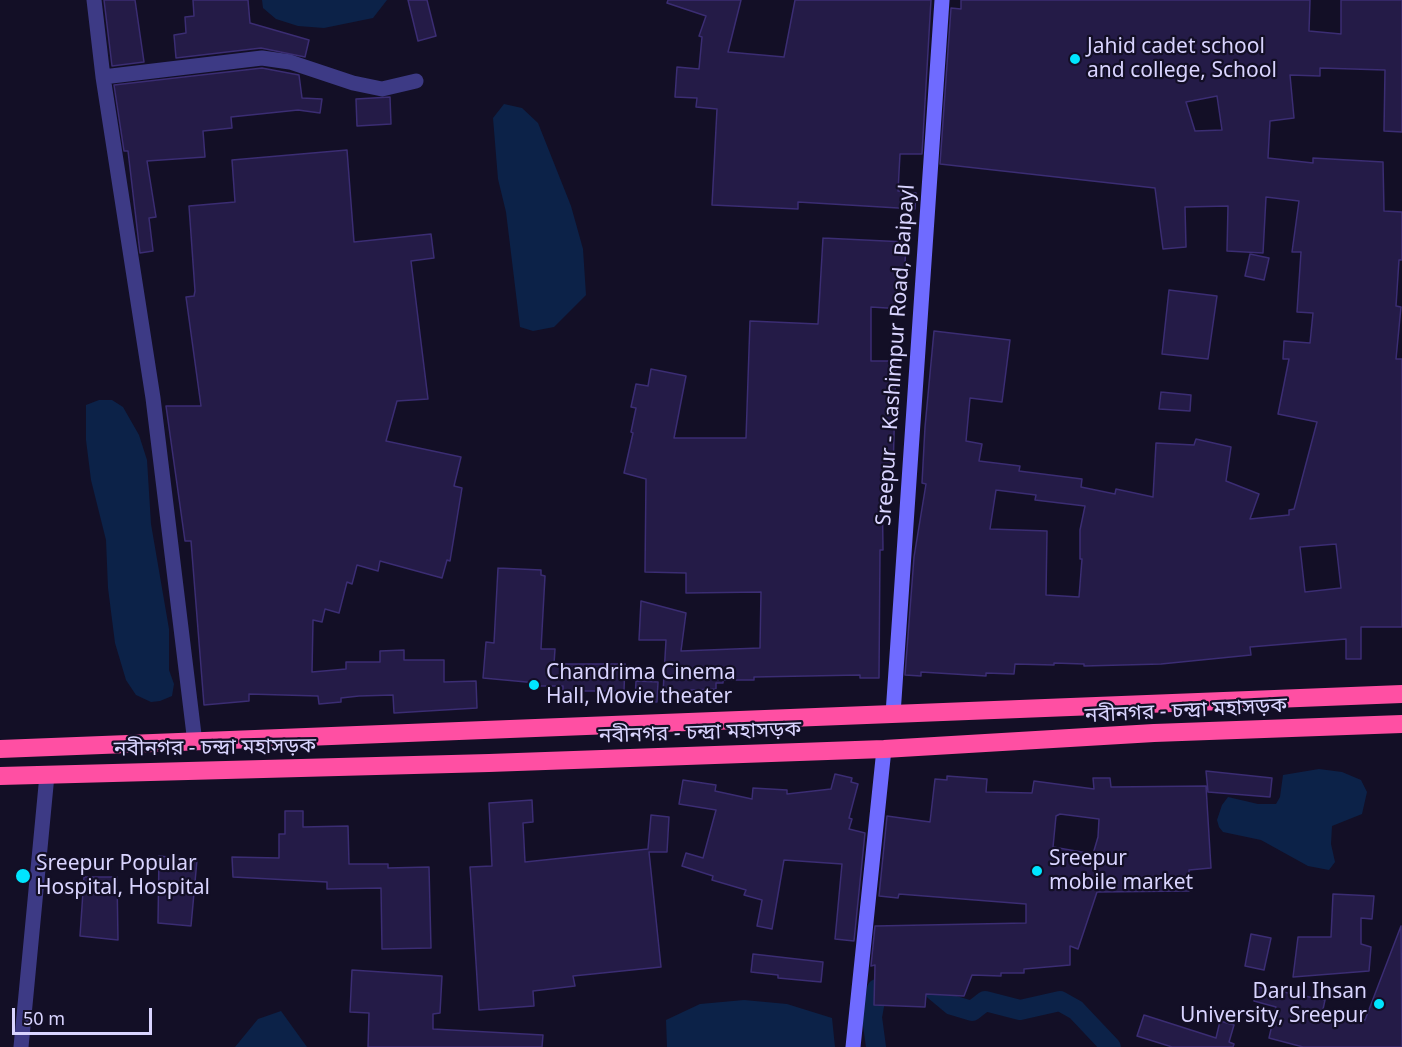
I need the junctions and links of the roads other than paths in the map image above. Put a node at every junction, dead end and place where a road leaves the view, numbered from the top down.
1 (94, 0) edge
2 (942, 0) edge
3 (103, 77) junction
4 (416, 81) dead end
5 (1402, 694) edge
6 (892, 714) junction
7 (1402, 724) edge
8 (195, 743) junction
9 (0, 749) edge
10 (884, 749) junction
11 (47, 775) junction
12 (0, 776) edge
13 (21, 1047) edge
14 (853, 1047) edge

1 - 3 street
2 - 6 street, Sreepur - Kashimpur Road, Baipayl
3 - 4 street
3 - 8 street
5 - 6 highway, নবীনগর - চন্দ্রা মহাসড়ক
6 - 8 highway, নবীনগর - চন্দ্রা মহাসড়ক
7 - 10 highway, নবীনগর - চন্দ্রা মহাসড়ক
8 - 9 highway, নবীনগর - চন্দ্রা মহাসড়ক
10 - 11 highway, নবীনগর - চন্দ্রা মহাসড়ক
10 - 14 street
11 - 12 highway, নবীনগর - চন্দ্রা মহাসড়ক
11 - 13 street

